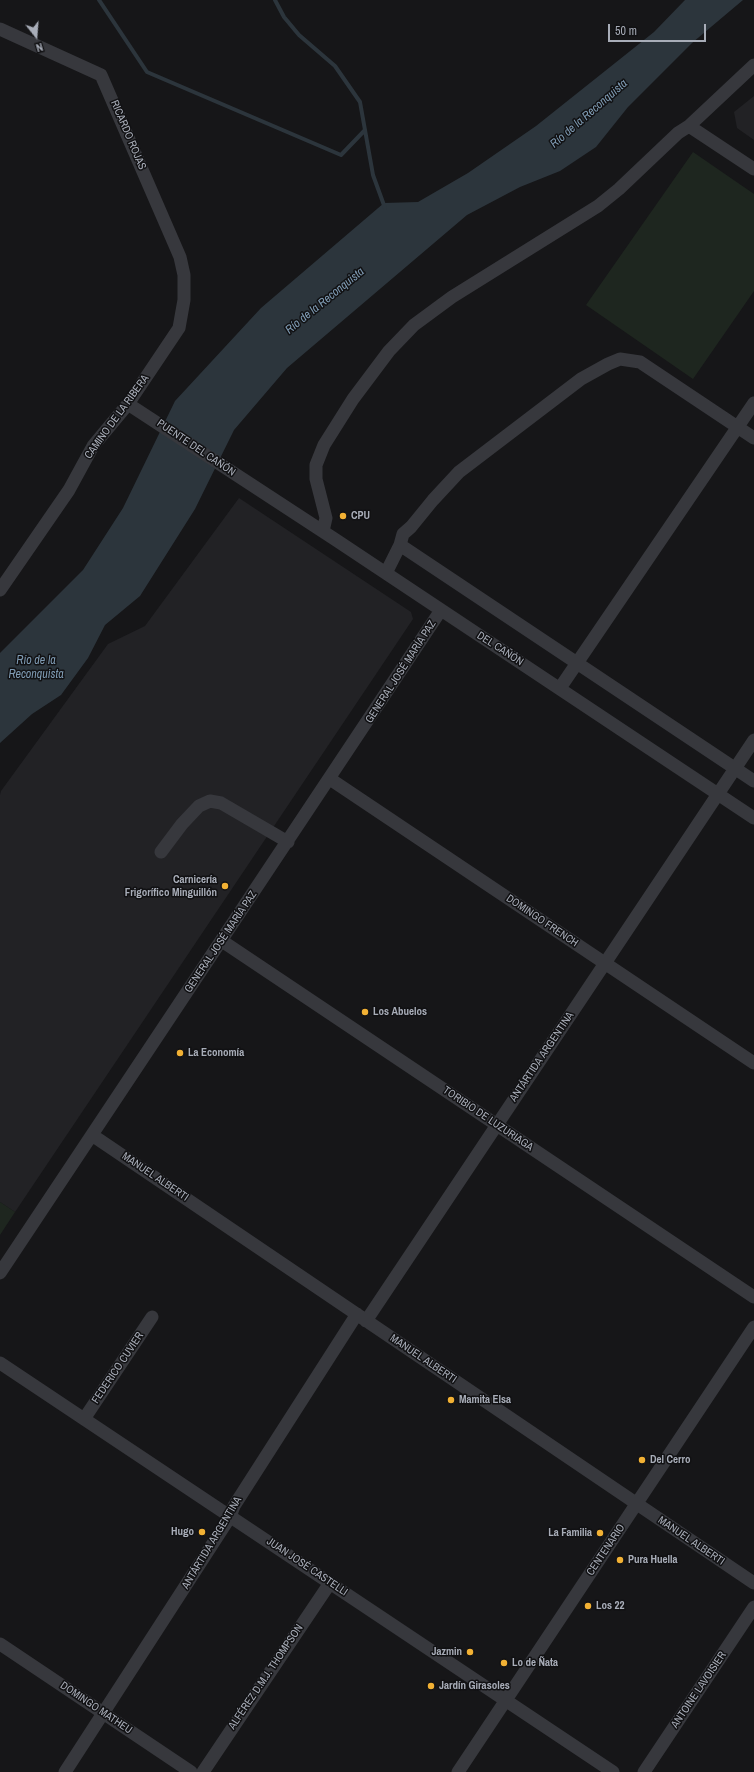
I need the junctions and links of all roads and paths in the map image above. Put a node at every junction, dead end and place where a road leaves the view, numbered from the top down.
1 (0, 29) edge
2 (754, 65) edge
3 (689, 126) junction
4 (754, 169) edge
5 (184, 300) joint
6 (754, 403) edge
7 (128, 404) junction
8 (738, 426) junction
9 (754, 438) edge
10 (245, 481) joint
11 (323, 531) junction
12 (400, 545) junction
13 (386, 573) junction
14 (0, 590) edge
15 (441, 610) junction
16 (577, 663) junction
17 (560, 688) junction
18 (754, 740) edge
19 (735, 769) junction
20 (330, 780) junction
21 (754, 781) edge
22 (718, 794) junction
23 (754, 818) edge
24 (288, 842) junction
25 (161, 852) dead end
26 (222, 941) junction
27 (605, 963) junction
28 (754, 1063) edge
29 (497, 1125) junction
30 (92, 1135) junction
31 (0, 1273) edge
32 (754, 1297) edge
33 (152, 1317) dead end
34 (362, 1317) junction
35 (754, 1327) edge
36 (0, 1363) edge
37 (84, 1419) junction
38 (636, 1504) junction
39 (230, 1517) junction
40 (330, 1583) junction
41 (754, 1583) edge
42 (754, 1608) edge
43 (0, 1644) edge
44 (506, 1700) junction
45 (104, 1713) junction
46 (64, 1772) edge
47 (192, 1772) edge
48 (203, 1772) edge
49 (458, 1772) edge
50 (613, 1772) edge
51 (644, 1772) edge

1 - 5 street, RICARDO ROJAS
2 - 3 street
3 - 4 street
3 - 11 street
5 - 7 street, CAMINO DE LA RIBERA
6 - 8 street
7 - 10 street, PUENTE DEL CAÑÓN
7 - 14 street, CAMINO DE LA RIBERA
8 - 9 street
8 - 12 street
8 - 16 street
10 - 11 street, DEL CAÑÓN
11 - 13 street, DEL CAÑÓN
12 - 13 street
12 - 16 street
13 - 15 street, DEL CAÑÓN
15 - 17 street, DEL CAÑÓN
15 - 20 street, GENERAL JOSÉ MARÍA PAZ
16 - 17 street
16 - 19 street
17 - 22 street, DEL CAÑÓN
18 - 19 street, ANTÁRTIDA ARGENTINA
19 - 21 street
19 - 22 street, ANTÁRTIDA ARGENTINA
20 - 24 street, GENERAL JOSÉ MARÍA PAZ
20 - 27 street, DOMINGO FRENCH
22 - 23 street, DEL CAÑÓN
22 - 27 street, ANTÁRTIDA ARGENTINA
24 - 25 street
24 - 26 street, GENERAL JOSÉ MARÍA PAZ
26 - 29 street, TORIBIO DE LUZURIAGA
26 - 30 street, GENERAL JOSÉ MARÍA PAZ
27 - 28 street, DOMINGO FRENCH
27 - 29 street, ANTÁRTIDA ARGENTINA
29 - 32 street, TORIBIO DE LUZURIAGA
29 - 34 street, ANTÁRTIDA ARGENTINA
30 - 31 street, GENERAL JOSÉ MARÍA PAZ
30 - 34 street, MANUEL ALBERTI
33 - 37 street, FEDERICO CUVIER
34 - 38 street, MANUEL ALBERTI
34 - 39 street, ANTÁRTIDA ARGENTINA
35 - 38 street, CENTENARIO
36 - 37 street, JUAN JOSÉ CASTELLI
37 - 39 street, JUAN JOSÉ CASTELLI
38 - 41 street, MANUEL ALBERTI
38 - 44 street, CENTENARIO
39 - 40 street, JUAN JOSÉ CASTELLI
39 - 45 street, ANTÁRTIDA ARGENTINA
40 - 44 street, JUAN JOSÉ CASTELLI
40 - 48 street, ALFÉREZ D.M.J. THOMPSON
42 - 51 street, ANTOINE LAVOISIER
43 - 45 street, DOMINGO MATHEU
44 - 49 street, CENTENARIO
44 - 50 street, JUAN JOSÉ CASTELLI
45 - 46 street, ANTÁRTIDA ARGENTINA
45 - 47 street, DOMINGO MATHEU

